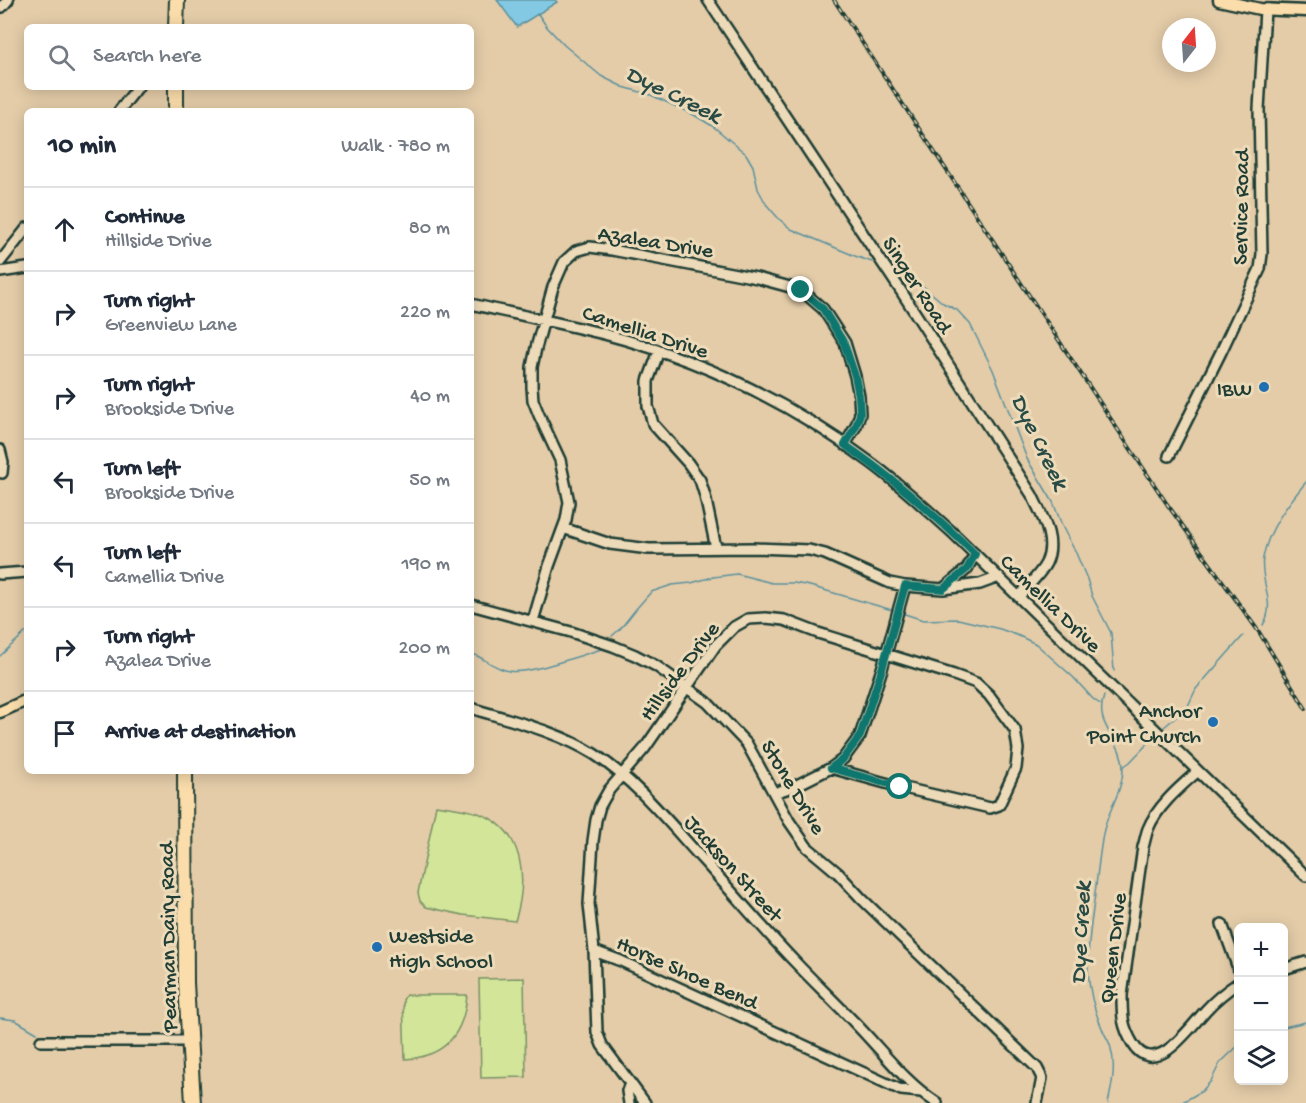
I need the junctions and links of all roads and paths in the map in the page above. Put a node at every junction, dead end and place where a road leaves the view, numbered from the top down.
1 (177, 0) edge
2 (708, 0) edge
3 (1219, 0) edge
4 (1265, 10) junction
5 (1306, 11) edge
6 (176, 24) edge
7 (136, 90) edge
8 (176, 90) edge
9 (121, 108) edge
10 (176, 108) edge
11 (24, 232) edge
12 (0, 262) edge
13 (24, 268) edge
14 (0, 272) edge
15 (474, 305) edge
16 (543, 321) junction
17 (659, 351) junction
18 (845, 445) junction
19 (0, 450) edge
20 (1169, 456) dead end
21 (2, 473) dead end
22 (563, 528) junction
23 (716, 548) junction
24 (975, 554) junction
25 (24, 572) edge
26 (0, 574) edge
27 (999, 577) junction
28 (905, 586) junction
29 (943, 589) junction
30 (1019, 597) junction
31 (474, 606) edge
32 (533, 621) junction
33 (885, 653) junction
34 (686, 688) junction
35 (24, 701) edge
36 (474, 709) edge
37 (0, 712) edge
38 (831, 768) junction
39 (1198, 771) junction
40 (185, 774) edge
41 (622, 775) junction
42 (774, 793) junction
43 (1306, 876) edge
44 (1222, 924) dead end
45 (594, 951) junction
46 (1234, 955) edge
47 (1306, 962) edge
48 (1288, 968) edge
49 (1234, 986) edge
50 (41, 1041) dead end
51 (189, 1041) junction
52 (630, 1083) junction
53 (921, 1092) junction
54 (193, 1103) edge
55 (629, 1103) edge
56 (645, 1103) edge
57 (937, 1103) edge
58 (1036, 1103) edge

1 - 6 highway
2 - 30 street, Singer Road
3 - 4 main road
4 - 5 main road
4 - 20 street, Service Road
7 - 9 street
8 - 10 highway
11 - 12 street
13 - 14 street
15 - 16 street, Camellia Drive
16 - 17 street, Camellia Drive
16 - 18 street, Azalea Drive
16 - 22 street, Azalea Drive
17 - 18 street, Camellia Drive
17 - 23 street
18 - 24 street, Camellia Drive
19 - 21 street
22 - 23 street
22 - 32 street, Azalea Drive
23 - 28 street
24 - 27 street, Camellia Drive
24 - 29 street
25 - 26 street
27 - 29 street
27 - 30 street, Camellia Drive
28 - 29 street
28 - 33 street
30 - 39 street, Camellia Drive
31 - 32 street, Stone Drive
32 - 34 street, Stone Drive
33 - 34 street, Hillside Drive
33 - 38 street
33 - 38 street, Hillside Drive
34 - 41 street, Hillside Drive
34 - 42 street, Stone Drive
35 - 37 main road
36 - 41 street, Jackson Street
38 - 42 street
39 - 43 street, Camellia Drive
39 - 49 street, Queen Drive
40 - 51 highway, Pearman Dairy Road
41 - 45 street, Hillside Drive
41 - 53 street, Jackson Street
42 - 58 street, Stone Drive
44 - 46 street
45 - 52 street, Horse Shoe Bend
45 - 53 street, Horse Shoe Bend
47 - 48 street
50 - 51 street
51 - 54 highway, Pearman Dairy Road
52 - 55 street
52 - 56 street, Horse Shoe Bend
53 - 57 street, Jackson Street

